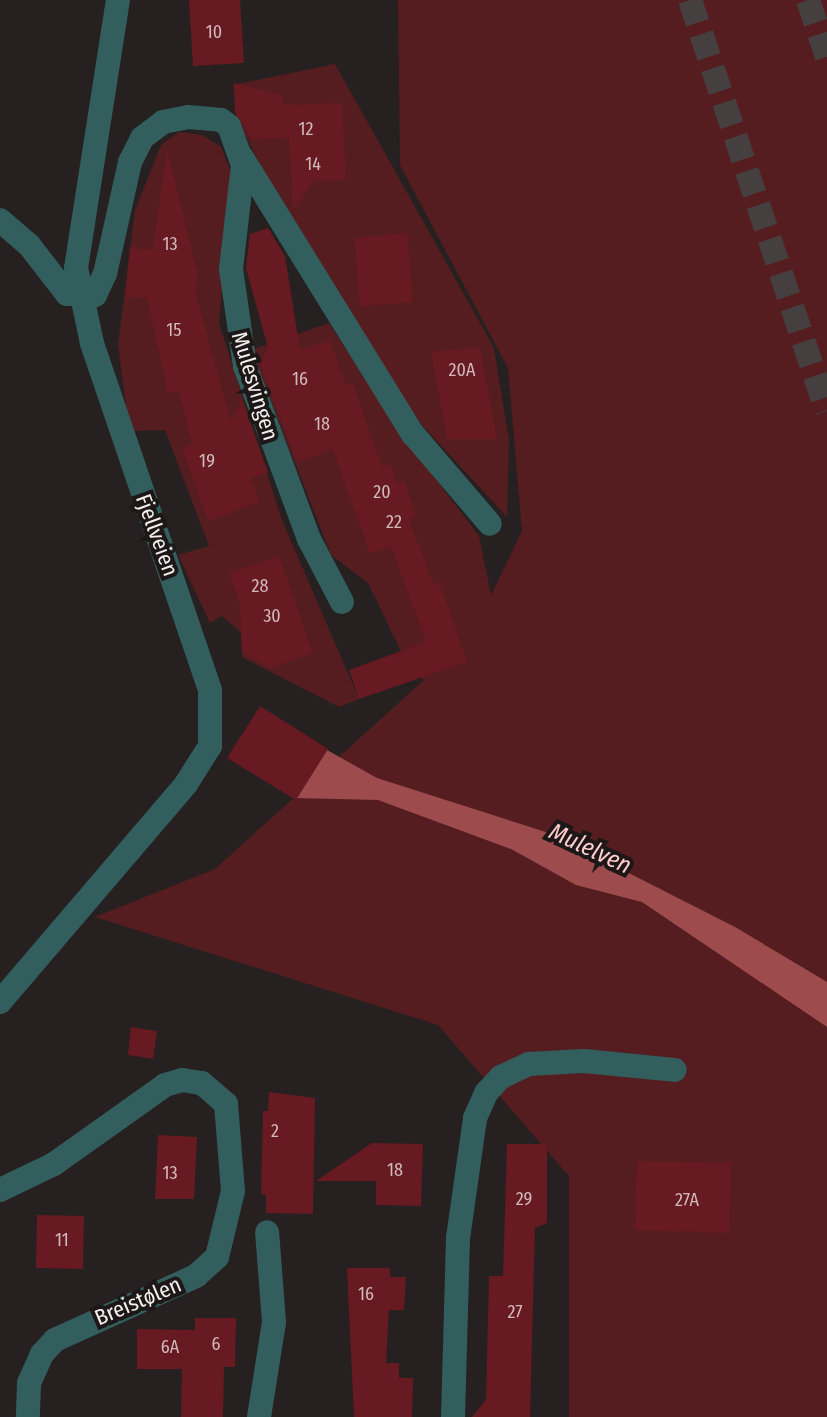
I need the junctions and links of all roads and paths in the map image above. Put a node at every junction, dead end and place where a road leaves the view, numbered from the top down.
1 (118, 0) edge
2 (241, 156) junction
3 (0, 220) edge
4 (81, 297) junction
5 (490, 524) dead end
6 (342, 602) dead end
7 (0, 1002) edge
8 (675, 1070) dead end
9 (0, 1190) edge
10 (267, 1232) dead end
11 (28, 1417) edge
12 (259, 1417) edge
13 (453, 1417) edge

1 - 4 street, Fjellveien
2 - 4 street
2 - 5 street
2 - 6 street, Mulesvingen
3 - 4 street
4 - 7 street, Fjellveien
8 - 13 street
9 - 11 street, Breistølen
10 - 12 street

